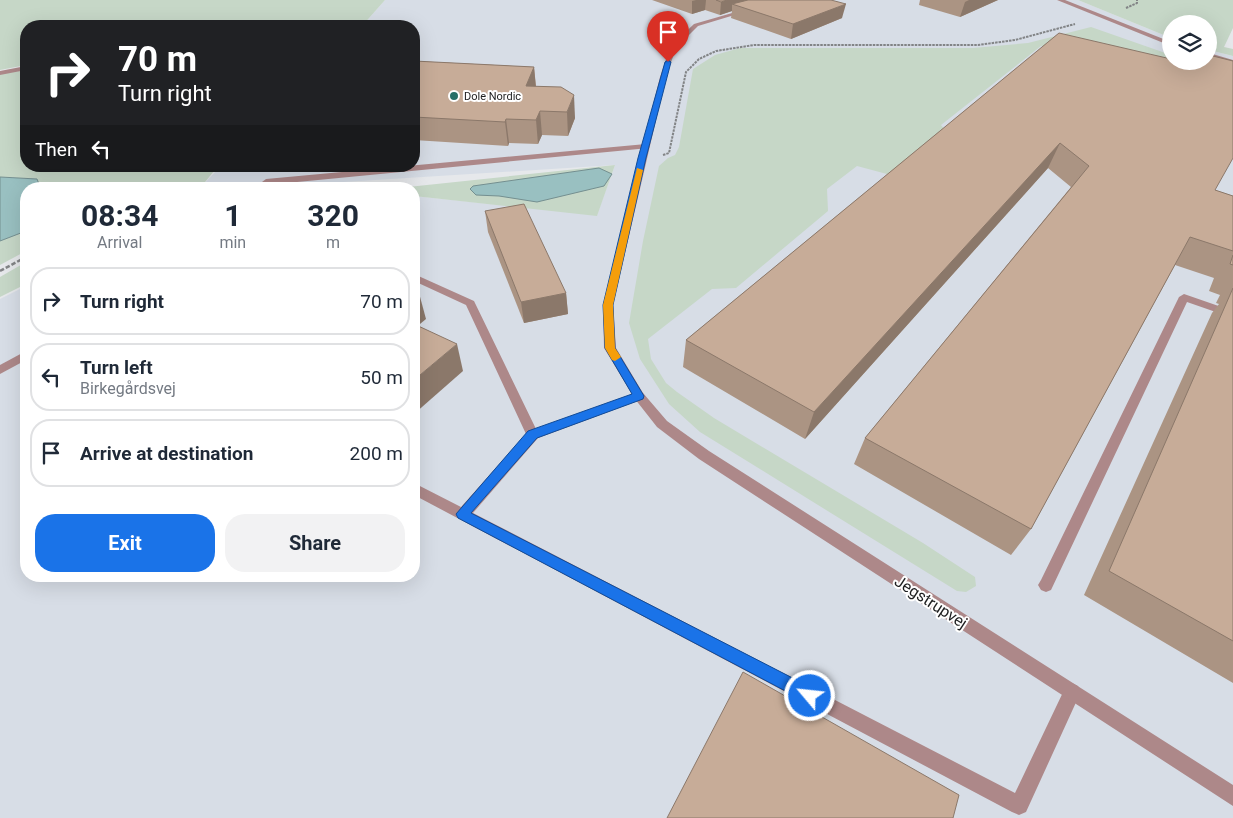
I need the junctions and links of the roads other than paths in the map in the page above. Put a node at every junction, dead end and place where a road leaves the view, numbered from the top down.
1 (1060, 0) edge
2 (753, 8) edge
3 (1162, 41) edge
4 (1217, 57) edge
5 (1233, 62) edge
6 (20, 69) edge
7 (0, 73) edge
8 (646, 146) junction
9 (420, 167) edge
10 (372, 172) edge
11 (266, 182) dead end
12 (420, 280) edge
13 (1233, 315) edge
14 (20, 358) edge
15 (0, 370) edge
16 (639, 396) junction
17 (532, 435) junction
18 (420, 492) edge
19 (462, 514) junction
20 (1046, 585) dead end
21 (1072, 692) junction
22 (1233, 796) edge
23 (1018, 811) edge

1 - 3 street
2 - 8 street, Jegstrupvej
4 - 5 street
6 - 7 street
8 - 9 street
8 - 16 street, Jegstrupvej
10 - 11 street
12 - 17 street
13 - 20 street
14 - 15 street
16 - 17 street
16 - 21 street, Jegstrupvej
17 - 19 street
18 - 19 street
19 - 23 street
21 - 22 street, Jegstrupvej
21 - 23 street

